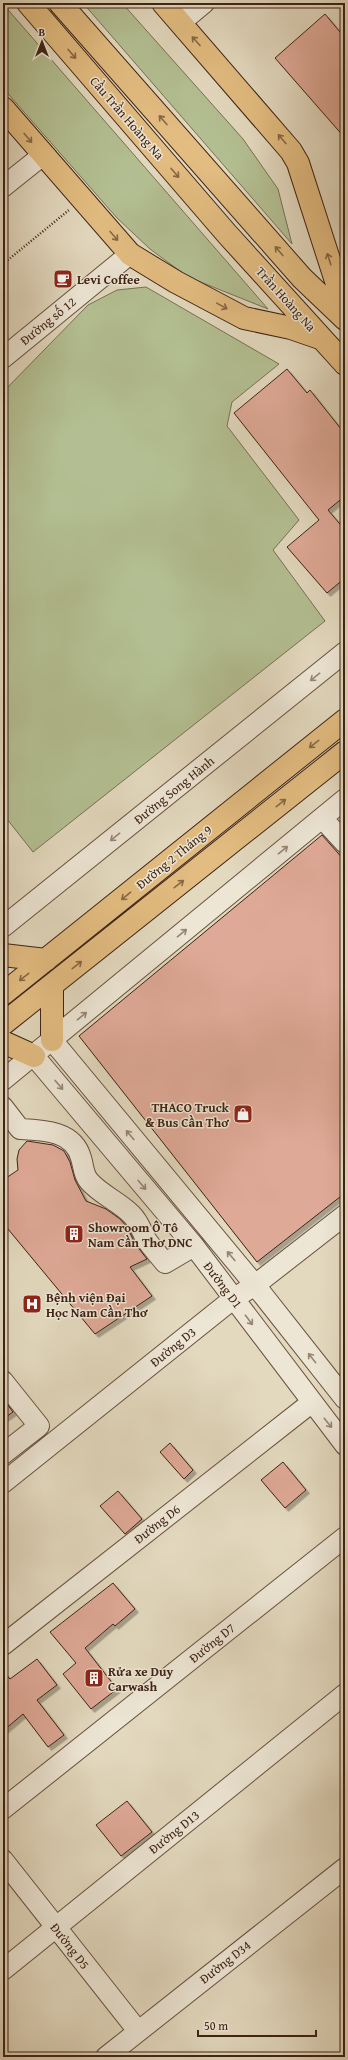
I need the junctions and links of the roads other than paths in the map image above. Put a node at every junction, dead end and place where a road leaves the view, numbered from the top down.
1 (28, 3) edge
2 (60, 3) edge
3 (163, 3) edge
4 (204, 3) edge
5 (180, 23) junction
6 (3, 108) edge
7 (43, 155) junction
8 (3, 187) edge
9 (245, 212) joint
10 (227, 234) joint
11 (130, 254) junction
12 (345, 309) edge
13 (345, 319) edge
14 (322, 338) junction
15 (3, 358) edge
16 (345, 364) edge
17 (345, 652) edge
18 (345, 720) edge
19 (345, 752) edge
20 (345, 798) edge
21 (322, 818) junction
22 (345, 843) edge
23 (3, 927) edge
24 (3, 955) edge
25 (46, 960) junction
26 (52, 985) junction
27 (3, 994) edge
28 (3, 1024) edge
29 (52, 1040) junction
30 (3, 1042) edge
31 (34, 1056) junction
32 (3, 1080) edge
33 (3, 1108) edge
34 (345, 1214) edge
35 (194, 1246) junction
36 (255, 1285) junction
37 (233, 1299) junction
38 (339, 1379) edge
39 (3, 1381) edge
40 (345, 1399) edge
41 (311, 1403) junction
42 (345, 1445) edge
43 (3, 1454) edge
44 (3, 1483) edge
45 (345, 1537) edge
46 (3, 1645) edge
47 (345, 1694) edge
48 (3, 1809) edge
49 (3, 1860) edge
50 (345, 1868) edge
51 (56, 1928) junction
52 (3, 1970) edge
53 (138, 2031) junction
54 (106, 2057) edge

1 -> 10 main road, Cầu Trần Hoàng Na
9 -> 2 main road, Cầu Trần Hoàng Na
3 - 5 main road
4 - 5 street
12 -> 5 main road
6 -> 7 main road
7 - 8 street
7 -> 11 main road
13 -> 9 main road, Trần Hoàng Na
10 - 14 main road, Trần Hoàng Na
11 -> 14 main road
11 - 15 street, Đường số 12
14 - 16 main road, Trần Hoàng Na
17 -> 23 street, Đường Song Hành
18 -> 25 main road, Đường 2 Tháng 9
26 -> 19 main road, Đường 2 Tháng 9
20 - 21 street
21 - 22 street
29 -> 21 street
24 - 25 main road
25 -> 27 main road, Đường 2 Tháng 9
26 - 28 main road, Đường 2 Tháng 9
26 - 29 main road
29 - 31 street
36 -> 29 street, Đường D1
30 - 31 main road
31 - 32 street
31 -> 35 street, Đường D1
33 - 35 street
34 - 36 street, Đường D3
35 - 37 street, Đường D1
36 - 37 street, Đường D3
38 -> 36 street, Đường D1
37 -> 41 street, Đường D1
37 - 44 street, Đường D3
38 - 40 street, Đường D1
39 - 43 street
41 -> 42 street, Đường D1
41 - 46 street, Đường D6
45 - 48 street, Đường D7
47 - 51 street, Đường D13
49 - 51 street, Đường D5
50 - 53 street, Đường D34
51 - 52 street, Đường D13
51 - 53 street, Đường D5
53 - 54 street, Đường D34

